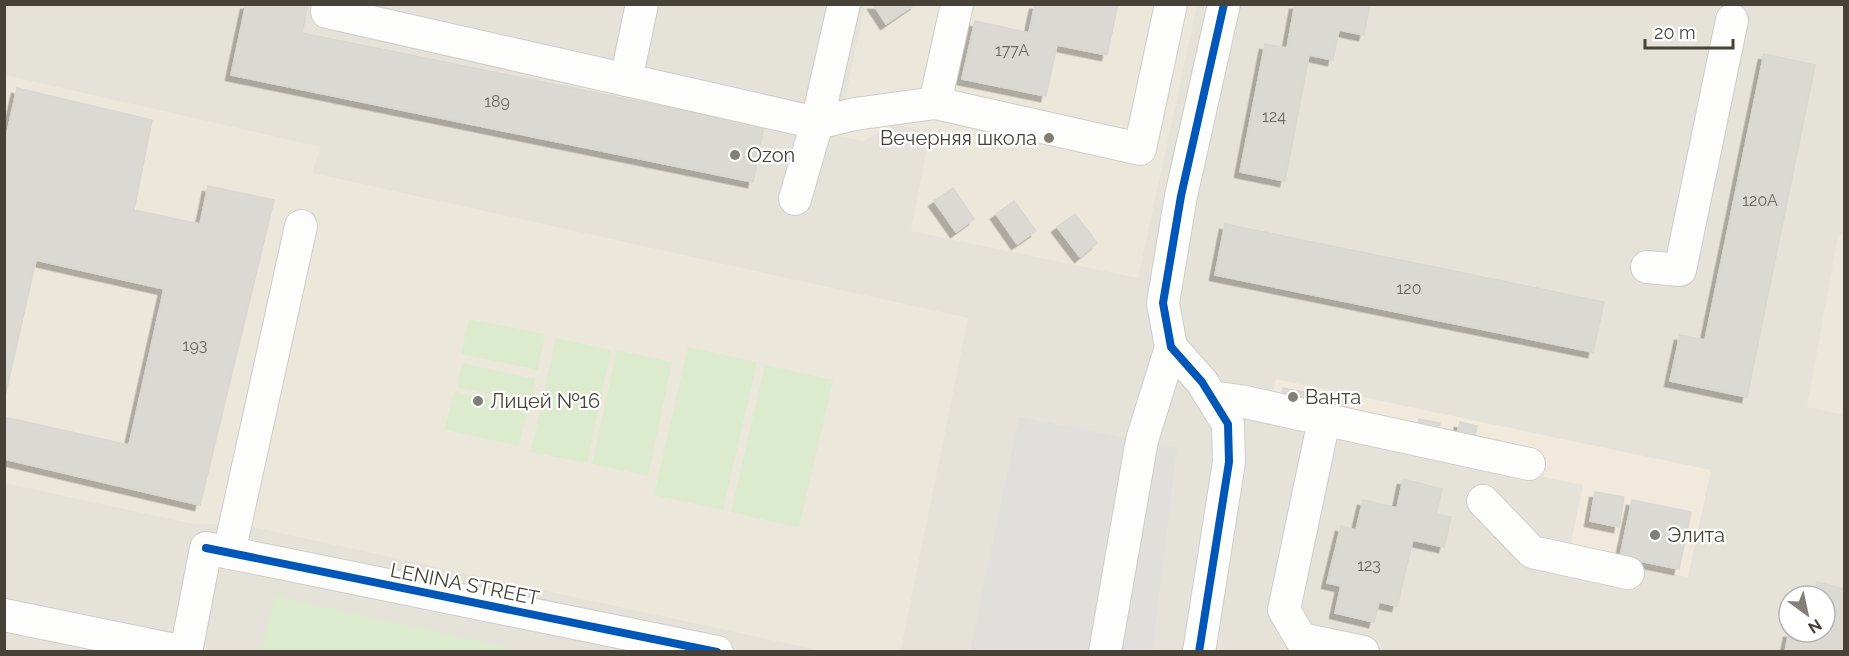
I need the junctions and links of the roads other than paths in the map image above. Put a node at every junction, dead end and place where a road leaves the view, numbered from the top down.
1 (328, 4) edge
2 (642, 4) edge
3 (844, 4) edge
4 (957, 4) edge
5 (1171, 4) edge
6 (1224, 4) edge
7 (1732, 20) dead end
8 (626, 80) junction
9 (934, 103) junction
10 (817, 123) junction
11 (795, 199) dead end
12 (300, 226) dead end
13 (1647, 267) dead end
14 (1171, 347) junction
15 (1211, 397) junction
16 (1324, 420) junction
17 (1529, 464) dead end
18 (1483, 501) dead end
19 (218, 550) junction
20 (1628, 573) dead end
21 (4, 615) edge
22 (185, 651) edge
23 (717, 651) edge
24 (1105, 651) edge
25 (1198, 651) edge
26 (1364, 651) edge

1 - 8 street
2 - 8 street
3 - 10 street
4 - 9 street
5 - 9 street
6 - 14 street
7 - 13 street
8 - 10 street
9 - 10 street
10 - 11 street
12 - 19 street
14 - 15 street
14 - 24 street
15 - 16 street
15 - 25 street
16 - 17 street
16 - 26 street
18 - 20 street
19 - 22 street
19 - 23 street, LENINA STREET
21 - 22 street

